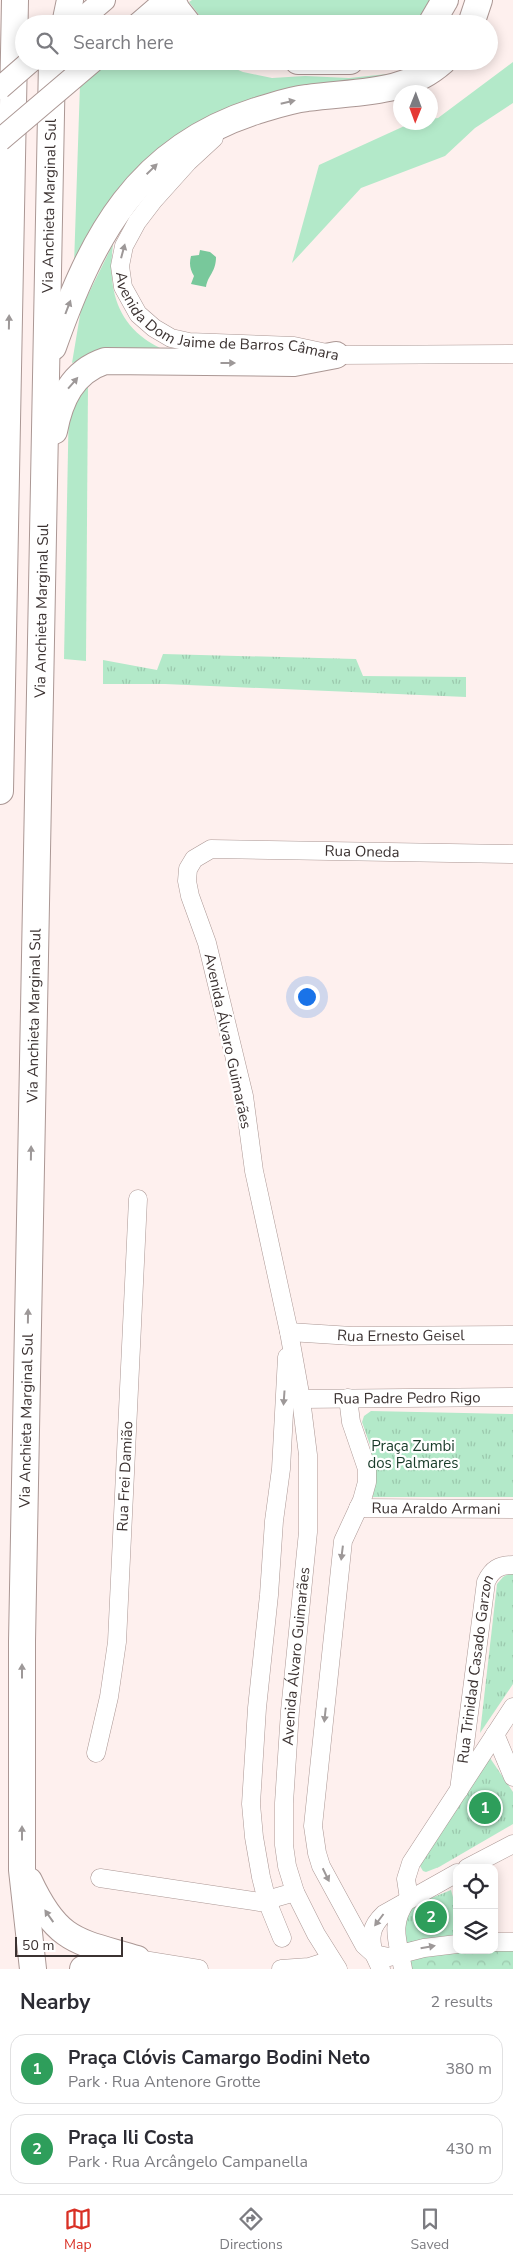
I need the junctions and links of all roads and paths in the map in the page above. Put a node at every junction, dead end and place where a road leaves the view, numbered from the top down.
1 (15, 0) edge
2 (53, 0) edge
3 (70, 0) edge
4 (104, 0) edge
5 (166, 0) edge
6 (172, 0) edge
7 (446, 0) edge
8 (478, 0) edge
9 (53, 15) edge
10 (67, 15) edge
11 (86, 15) edge
12 (148, 15) edge
13 (181, 15) edge
14 (437, 15) edge
15 (474, 15) edge
16 (21, 70) edge
17 (52, 70) edge
18 (56, 70) edge
19 (82, 70) edge
20 (430, 70) edge
21 (0, 88) edge
22 (51, 91) junction
23 (242, 115) junction
24 (0, 140) edge
25 (513, 354) edge
26 (336, 355) junction
27 (45, 369) junction
28 (44, 496) junction
29 (0, 791) edge
30 (211, 849) joint
31 (513, 854) edge
32 (138, 1199) dead end
33 (289, 1332) junction
34 (513, 1335) edge
35 (513, 1397) edge
36 (348, 1398) junction
37 (301, 1399) junction
38 (308, 1455) junction
39 (280, 1470) junction
40 (358, 1508) junction
41 (513, 1509) edge
42 (513, 1565) edge
43 (513, 1707) edge
44 (495, 1734) junction
45 (96, 1753) dead end
46 (513, 1777) edge
47 (458, 1790) junction
48 (513, 1844) edge
49 (474, 1864) edge
50 (22, 1866) junction
51 (453, 1875) edge
52 (100, 1878) dead end
53 (295, 1892) junction
54 (408, 1899) junction
55 (268, 1901) junction
56 (282, 1938) dead end
57 (498, 1942) edge
58 (513, 1942) edge
59 (453, 1944) edge
60 (137, 1959) junction
61 (378, 1962) edge
62 (402, 1962) edge
63 (334, 1965) edge
64 (33, 1969) edge
65 (83, 1969) edge
66 (199, 1969) edge
67 (281, 1969) edge

29 -> 1 highway
2 - 9 highway
3 - 10 highway
4 - 11 main road
5 - 12 main road
6 - 13 highway
7 - 14 highway
8 - 15 highway
16 - 21 main road, bridge
17 - 22 highway, Via Anchieta Marginal Sul
18 - 22 highway
19 - 24 main road, bridge
23 -> 20 highway
22 - 27 highway, Via Anchieta Marginal Sul
26 -> 23 street, Avenida Dom Jaime de Barros Câmara
27 -> 23 highway
25 - 26 street, Avenida Dom Jaime de Barros Câmara
28 -> 26 highway
27 - 28 highway, Via Anchieta Marginal Sul
50 -> 28 highway, Via Anchieta Marginal Sul
30 - 31 street, Rua Oneda
30 - 33 street, Avenida Álvaro Guimarães
32 - 45 street, Rua Frei Damião
33 - 34 street, Rua Ernesto Geisel
33 - 37 street, Avenida Álvaro Guimarães
33 -> 39 street, Avenida Álvaro Guimarães
35 - 36 street, Rua Padre Pedro Rigo
36 - 37 street, Rua Padre Pedro Rigo
36 - 40 street
37 - 38 street, Avenida Álvaro Guimarães
38 - 39 street
38 - 53 street, Avenida Álvaro Guimarães
39 - 55 street, Avenida Álvaro Guimarães
40 - 41 street, Rua Araldo Armani
40 -> 61 street
42 - 47 street, Rua Trinidad Casado Garzon
43 - 44 street
44 - 46 street
44 - 47 street
47 - 54 street
48 - 49 street
60 -> 50 highway
50 - 64 highway, Via Anchieta Marginal Sul
51 - 54 street
52 - 55 street
53 - 55 street
53 - 63 street, Avenida Álvaro Guimarães
54 -> 61 street
54 - 62 street
55 - 56 street, Avenida Álvaro Guimarães
57 - 58 street
62 -> 59 street
60 - 65 highway
60 - 66 street
61 - 62 street
63 - 67 street

